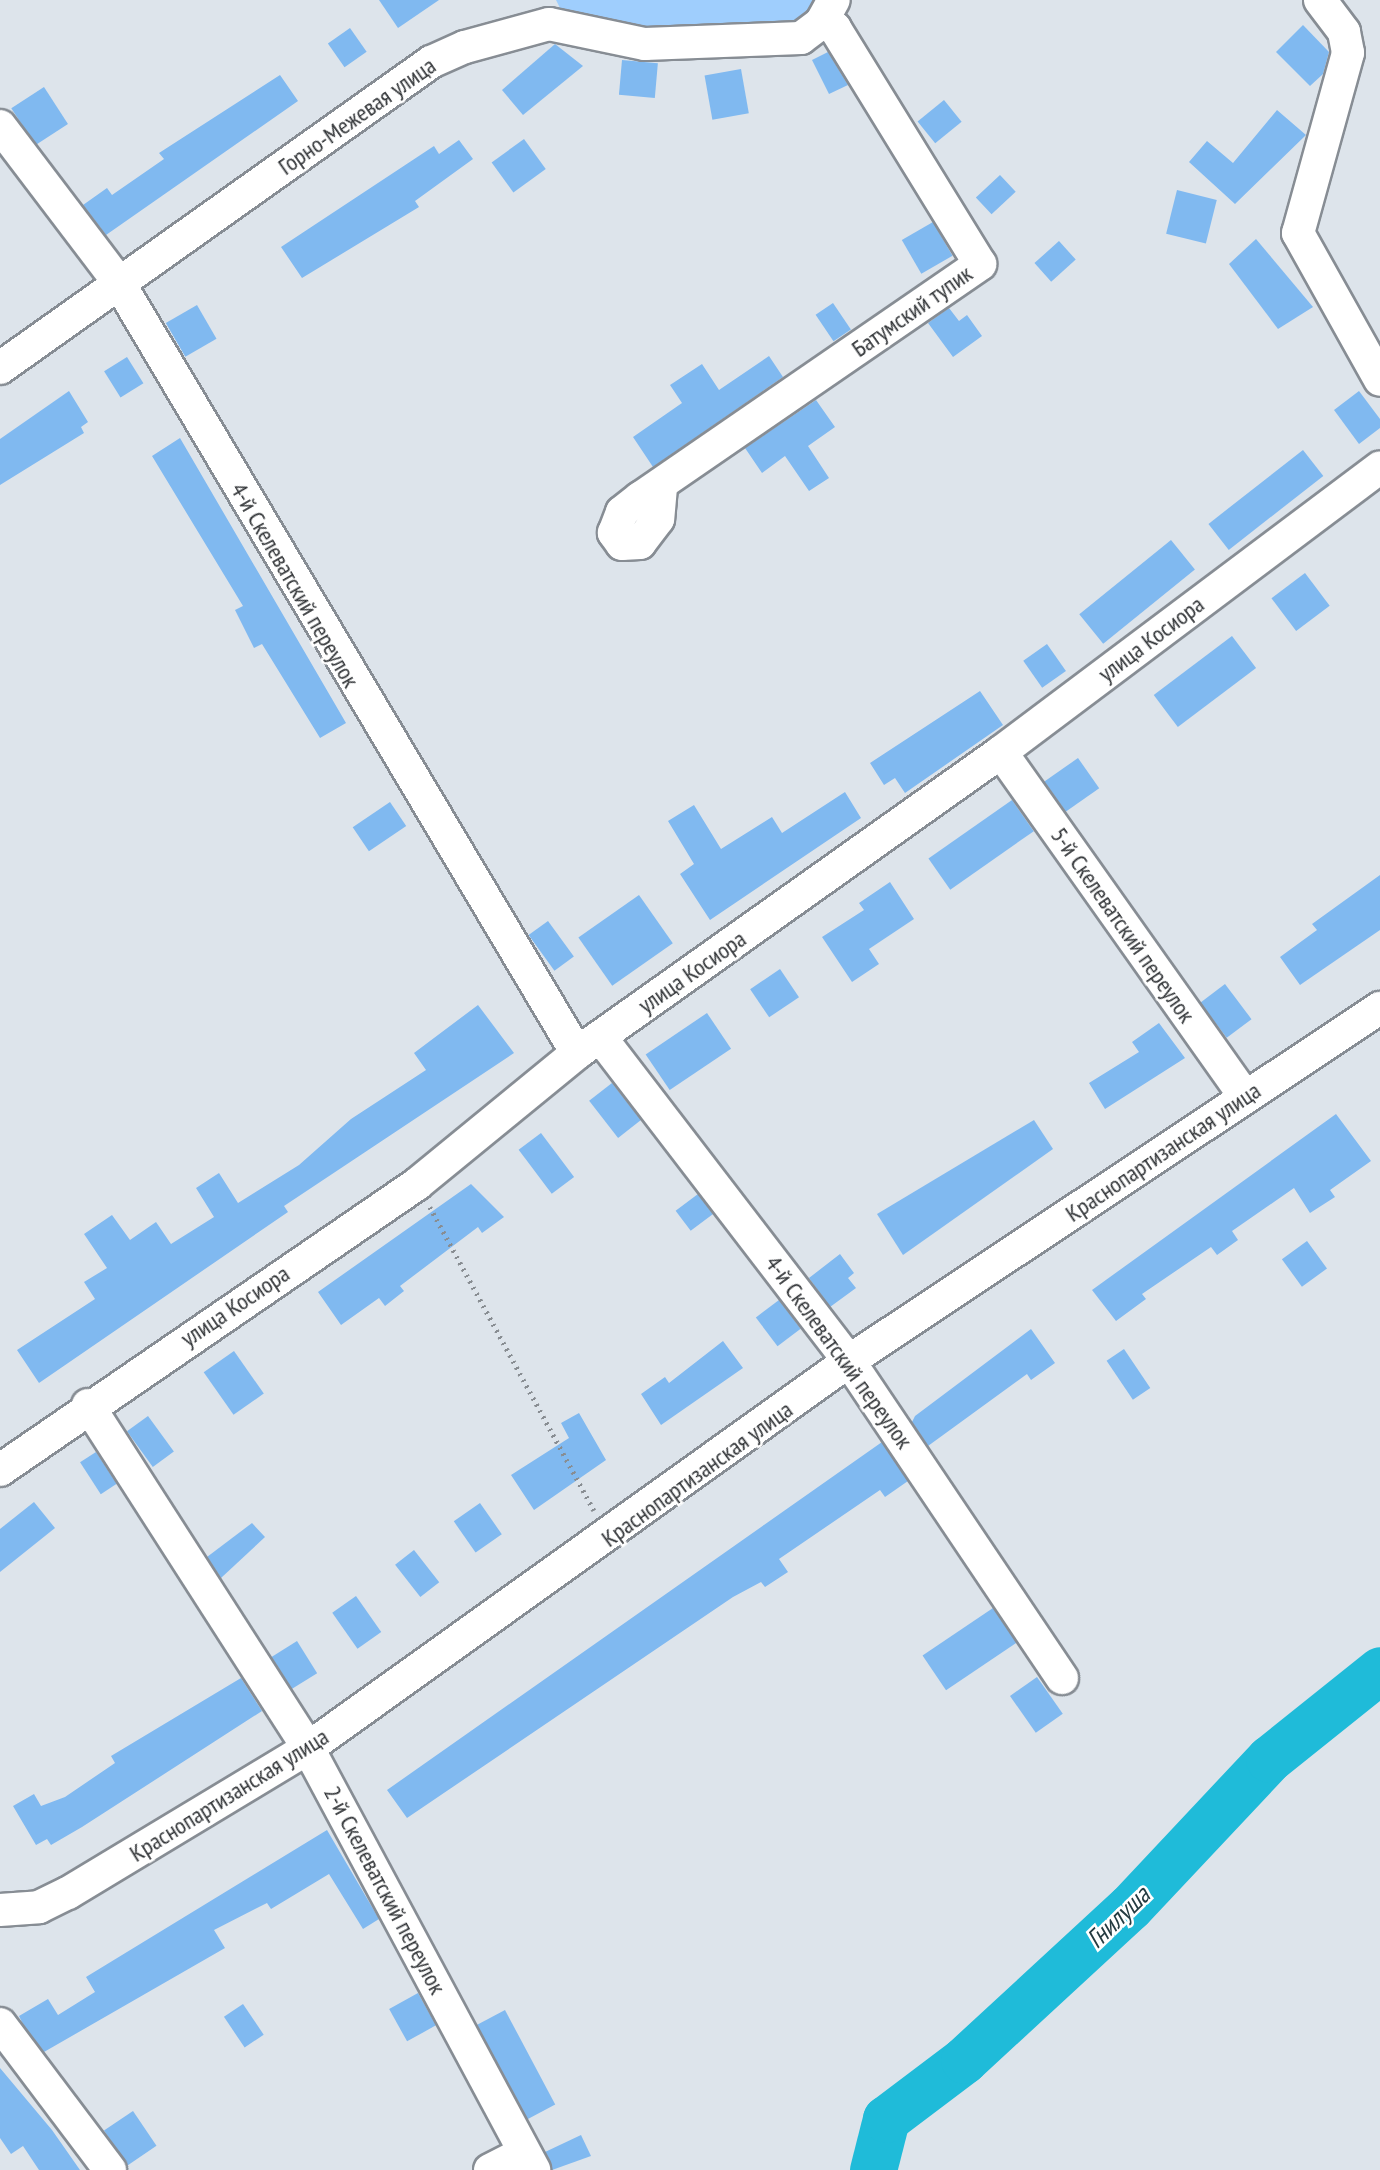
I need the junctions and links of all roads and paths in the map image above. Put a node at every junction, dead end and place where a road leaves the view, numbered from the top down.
1 (1320, 0) edge
2 (543, 12) edge
3 (827, 12) edge
4 (0, 126) edge
5 (119, 283) junction
6 (0, 368) edge
7 (1380, 380) edge
8 (1380, 467) edge
9 (650, 493) dead end
10 (1001, 752) junction
11 (1380, 1008) edge
12 (589, 1045) junction
13 (1244, 1097) junction
14 (417, 1184) junction
15 (849, 1361) junction
16 (88, 1405) junction
17 (0, 1471) edge
18 (609, 1539) junction
19 (1062, 1678) dead end
20 (308, 1748) junction
21 (0, 1910) edge
22 (0, 2024) edge
23 (529, 2162) edge
24 (110, 2170) edge
25 (490, 2170) edge

1 - 7 street
2 - 3 street, Горно-Межевая улица
2 - 5 street, Горно-Межевая улица
3 - 9 street, Батумский тупик
4 - 5 street, 4-й Скелеватский переулок
5 - 6 street, Горно-Межевая улица
5 - 12 street, 4-й Скелеватский переулок
8 - 10 street, улица Косиора
10 - 12 street, улица Косиора
10 - 13 street, 5-й Скелеватский переулок
11 - 13 street, Краснопартизанская улица
12 - 14 street, улица Косиора
12 - 15 street, 4-й Скелеватский переулок
13 - 15 street, Краснопартизанская улица
14 - 16 street, улица Косиора
14 - 18 path
15 - 18 street, Краснопартизанская улица
15 - 19 street, 4-й Скелеватский переулок
16 - 17 street, улица Косиора
16 - 20 street, 2-й Скелеватский переулок
18 - 20 street, Краснопартизанская улица
20 - 21 street, Краснопартизанская улица
20 - 23 street, 2-й Скелеватский переулок
22 - 24 street
23 - 25 street

